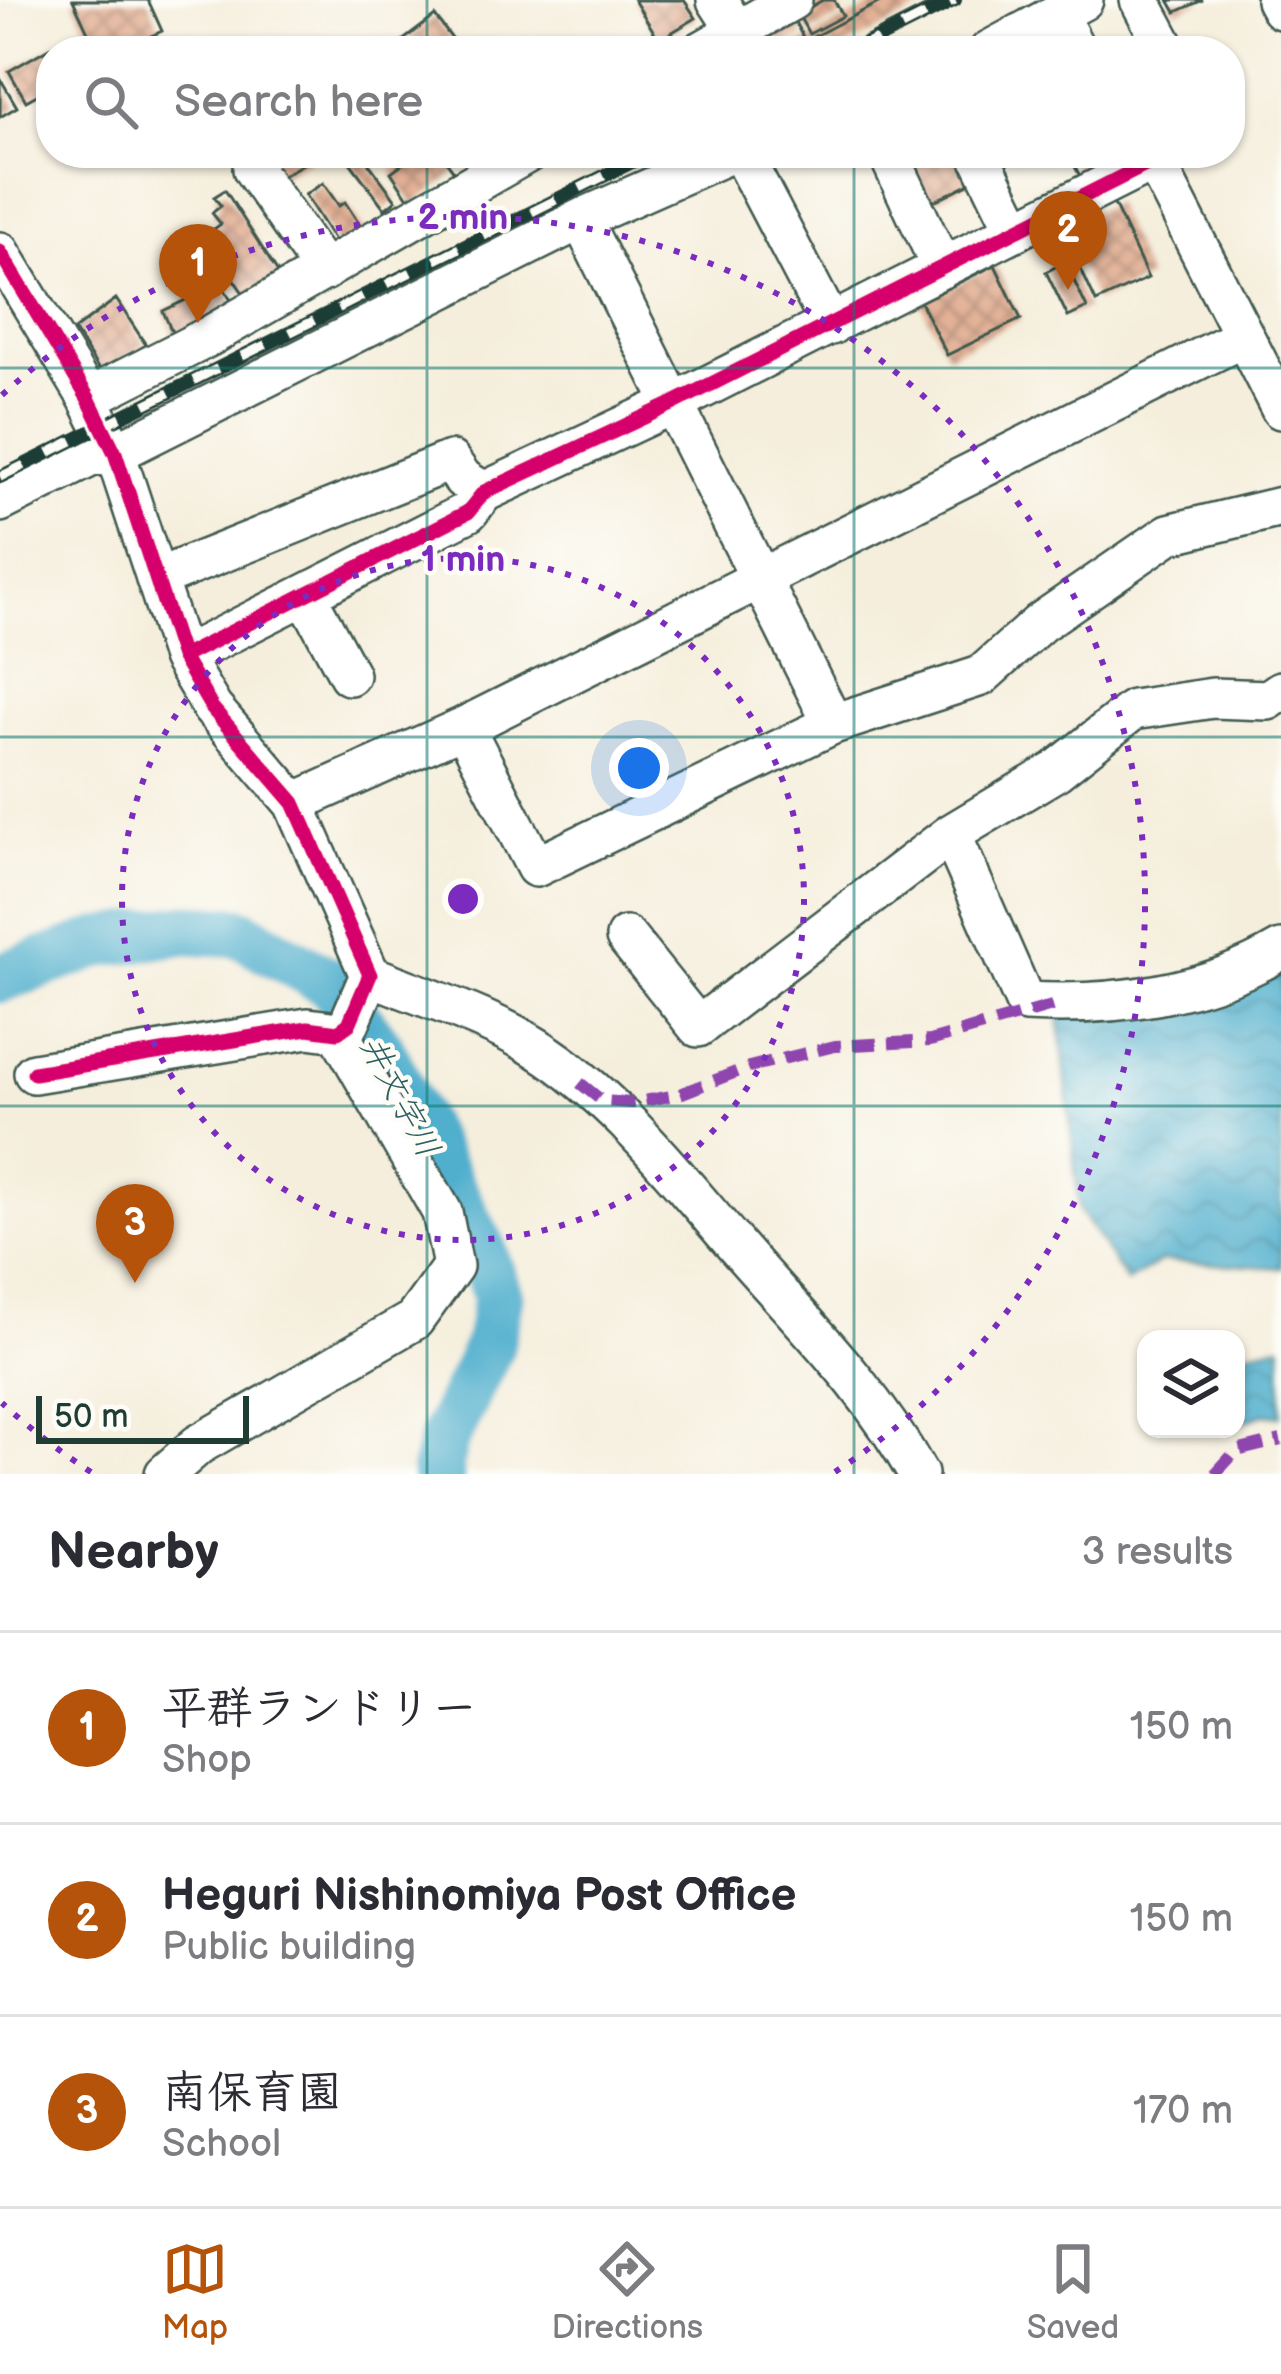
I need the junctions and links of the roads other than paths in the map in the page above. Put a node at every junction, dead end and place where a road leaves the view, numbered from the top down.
1 (791, 0) edge
2 (1140, 0) edge
3 (1276, 0) edge
4 (1070, 7) edge
5 (1281, 9) edge
6 (739, 27) edge
7 (1017, 36) edge
8 (1159, 36) edge
9 (501, 168) edge
10 (696, 168) edge
11 (749, 168) edge
12 (895, 168) edge
13 (985, 168) edge
14 (1132, 168) edge
15 (1153, 168) edge
16 (253, 169) dead end
17 (581, 219) junction
18 (1016, 231) junction
19 (0, 252) edge
20 (942, 268) junction
21 (324, 271) junction
22 (831, 325) junction
23 (1243, 337) junction
24 (88, 398) junction
25 (672, 404) junction
26 (1281, 410) edge
27 (115, 453) junction
28 (484, 492) junction
29 (0, 502) edge
30 (1281, 507) edge
31 (759, 577) junction
32 (156, 579) junction
33 (305, 595) junction
34 (182, 657) junction
35 (349, 675) dead end
36 (1281, 691) edge
37 (833, 724) junction
38 (464, 727) junction
39 (294, 803) junction
40 (951, 833) junction
41 (626, 937) dead end
42 (1281, 950) edge
43 (356, 1006) junction
44 (34, 1073) dead end
45 (165, 1474) edge
46 (918, 1474) edge

1 - 6 street
2 - 8 street
3 - 5 street
4 - 7 street
9 - 21 street
10 - 17 street
11 - 22 street
12 - 20 street
13 - 18 street
14 - 18 street
15 - 23 street
16 - 21 street
17 - 25 street
17 - 27 street
18 - 20 street
19 - 24 street
20 - 22 street
21 - 24 street
22 - 25 street
23 - 26 street
23 - 31 street
24 - 27 street
25 - 28 street
25 - 31 street
27 - 29 street
27 - 32 street
28 - 32 street
28 - 33 street
30 - 37 street
31 - 37 street
31 - 38 street
32 - 34 street
33 - 34 street
33 - 35 street
34 - 39 street
36 - 40 street
37 - 38 street
38 - 39 street
39 - 43 street
40 - 41 street
40 - 42 street
43 - 44 street
43 - 45 street
43 - 46 street

